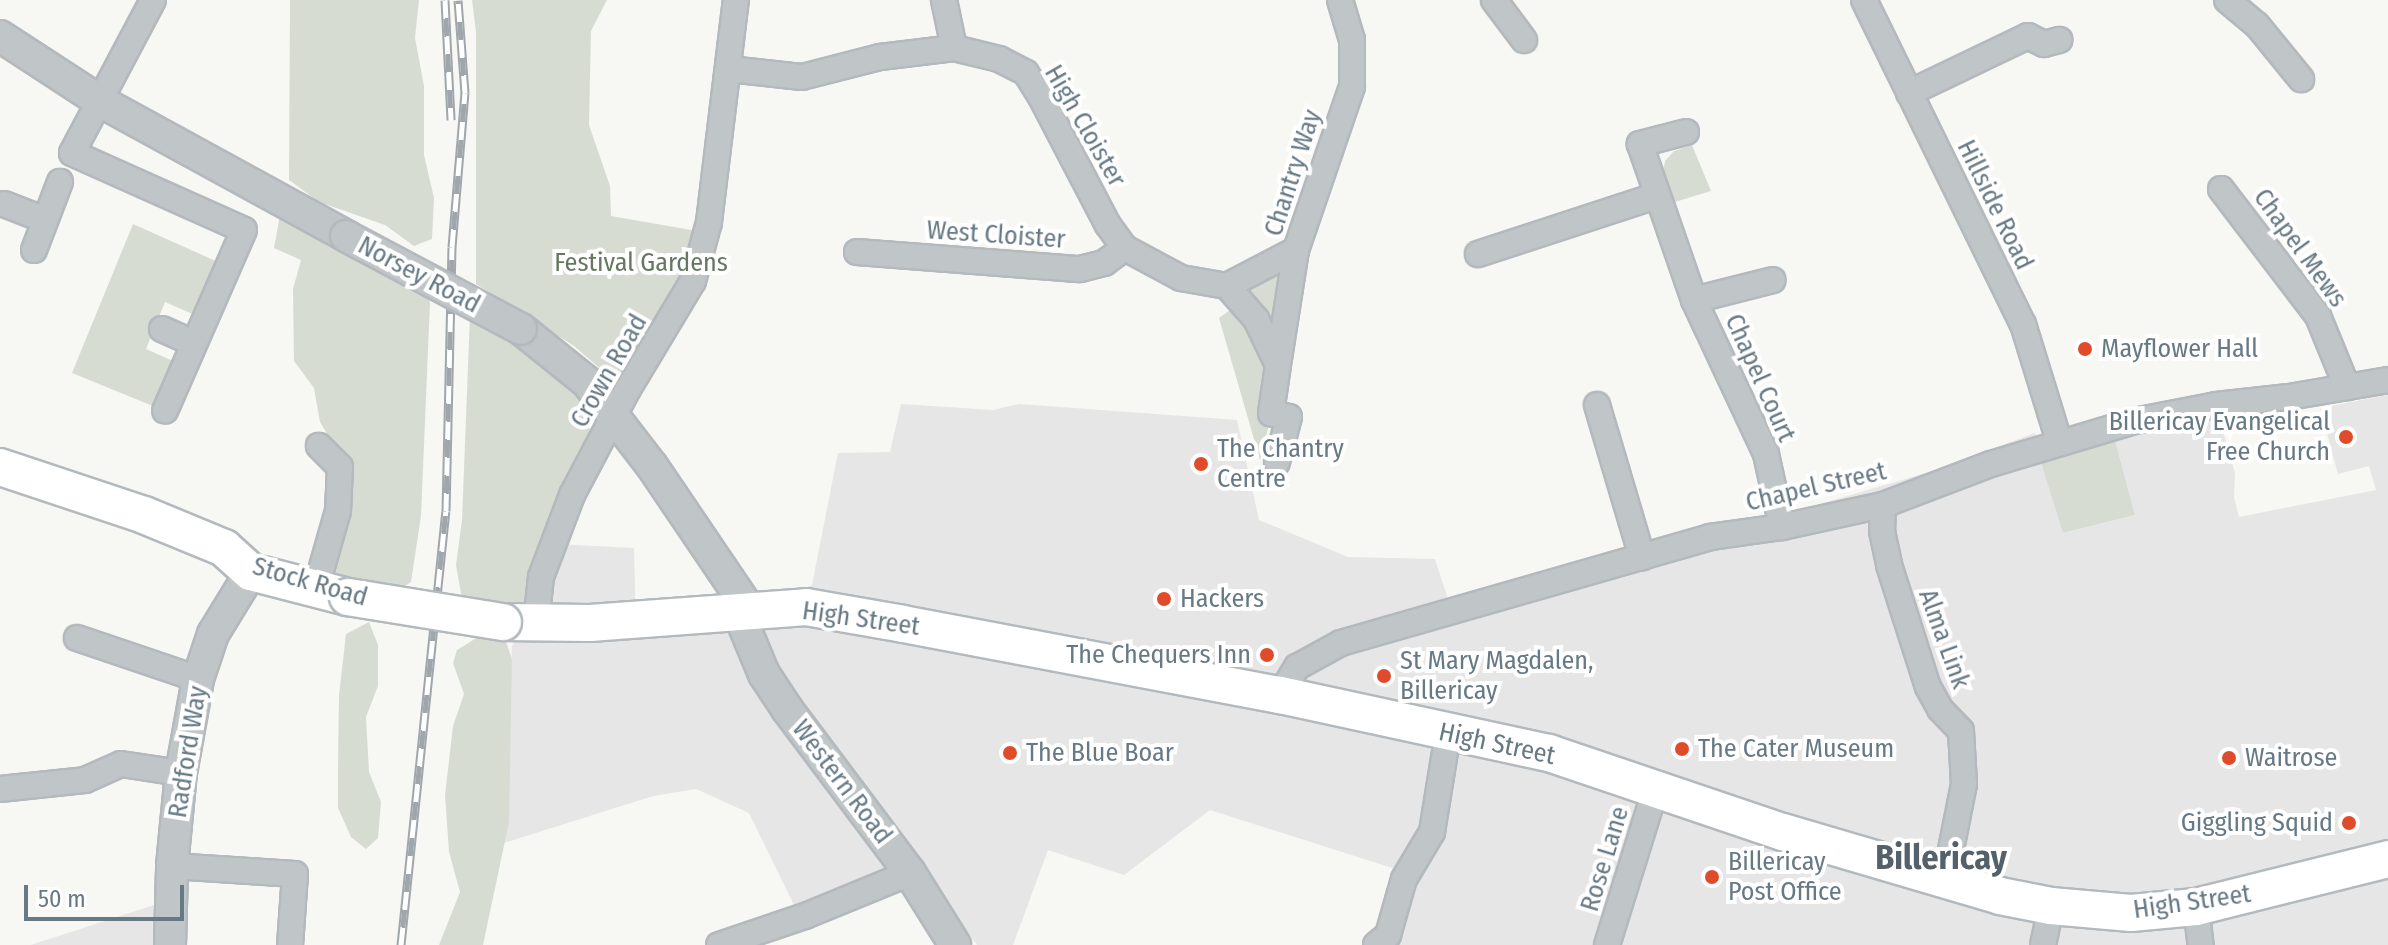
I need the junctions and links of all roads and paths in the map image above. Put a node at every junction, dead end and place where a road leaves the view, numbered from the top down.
1 (153, 0) edge
2 (736, 0) edge
3 (944, 0) edge
4 (1340, 0) edge
5 (1494, 0) edge
6 (1864, 0) edge
7 (2227, 0) edge
8 (0, 36) edge
9 (1524, 40) dead end
10 (2059, 40) dead end
11 (954, 48) junction
12 (729, 69) junction
13 (2301, 79) dead end
14 (1909, 93) junction
15 (98, 100) junction
16 (1686, 132) dead end
17 (66, 166) junction
18 (2221, 189) dead end
19 (1655, 196) junction
20 (4, 204) dead end
21 (45, 220) junction
22 (1125, 248) junction
23 (34, 250) dead end
24 (1296, 250) junction
25 (857, 252) dead end
26 (1478, 254) dead end
27 (1773, 280) dead end
28 (1227, 286) junction
29 (1694, 300) junction
30 (162, 329) dead end
31 (194, 343) junction
32 (1278, 365) junction
33 (2388, 380) edge
34 (2347, 387) junction
35 (1597, 405) dead end
36 (165, 411) dead end
37 (614, 418) junction
38 (2059, 441) junction
39 (319, 446) dead end
40 (1277, 462) dead end
41 (0, 467) edge
42 (1883, 505) junction
43 (1782, 527) junction
44 (1642, 557) junction
45 (251, 572) junction
46 (332, 592) junction
47 (745, 613) junction
48 (519, 622) junction
49 (590, 623) joint
50 (77, 638) dead end
51 (198, 679) junction
52 (1280, 695) junction
53 (1448, 733) junction
54 (181, 773) junction
55 (1656, 788) junction
56 (0, 789) edge
57 (2388, 859) edge
58 (172, 866) junction
59 (910, 873) junction
60 (1945, 880) junction
61 (2051, 906) junction
62 (2196, 907) junction
63 (170, 945) edge
64 (290, 945) edge
65 (719, 945) edge
66 (955, 945) edge
67 (1376, 945) edge
68 (1607, 945) edge
69 (2043, 945) edge
70 (2201, 945) edge

1 - 15 street
2 - 12 street, Crown Road
3 - 11 street
4 - 24 street, Chantry Way
5 - 9 street
6 - 14 street, Hillside Road
7 - 13 street
8 - 15 street, Norsey Road
10 - 14 street
11 - 12 street, High Cloister
11 - 22 street, High Cloister
12 - 37 street, Crown Road
14 - 38 street, Hillside Road
15 - 17 street
15 - 37 street, Norsey Road, bridge
16 - 19 street, Chapel Court
17 - 21 street
17 - 31 street
18 - 34 street, Chapel Mews
19 - 26 street
19 - 29 street, Chapel Court
20 - 21 street
21 - 23 street
22 - 25 street, West Cloister
22 - 28 street
24 - 28 street
24 - 32 street, Chantry Way
27 - 29 street, Chapel Court
28 - 32 street
29 - 43 street, Chapel Court
30 - 31 street
31 - 36 street
32 - 40 street, Chantry Way
33 - 34 street, Chapel Street
34 - 38 street, Chapel Street
35 - 44 street
37 - 47 street, Norsey Road
37 - 48 street, Crown Road
38 - 42 street, Chapel Street
39 - 46 street
41 - 45 main road, Stock Road
42 - 43 street, Chapel Street
42 - 60 street, Alma Link
43 - 44 street, Chapel Street
44 - 52 street, Chapel Street
45 - 46 main road, Stock Road
45 - 51 street, Radford Way
46 - 48 main road, Stock Road, bridge
47 - 49 main road, High Street
47 - 52 main road, High Street
47 - 59 street, Western Road
48 - 49 main road, Stock Road
50 - 51 street
51 - 54 street, Radford Way
52 - 53 main road, High Street
53 - 55 main road, High Street
53 - 67 street
54 - 56 street
54 - 58 street, Radford Way
55 - 60 main road, High Street
55 - 68 street, Rose Lane
57 - 62 main road, High Street
58 - 63 street, Radford Way
58 - 64 street
59 - 65 street
59 - 66 street, Western Road
60 - 61 main road, High Street
61 - 62 main road, High Street
61 - 69 street
62 - 70 street

